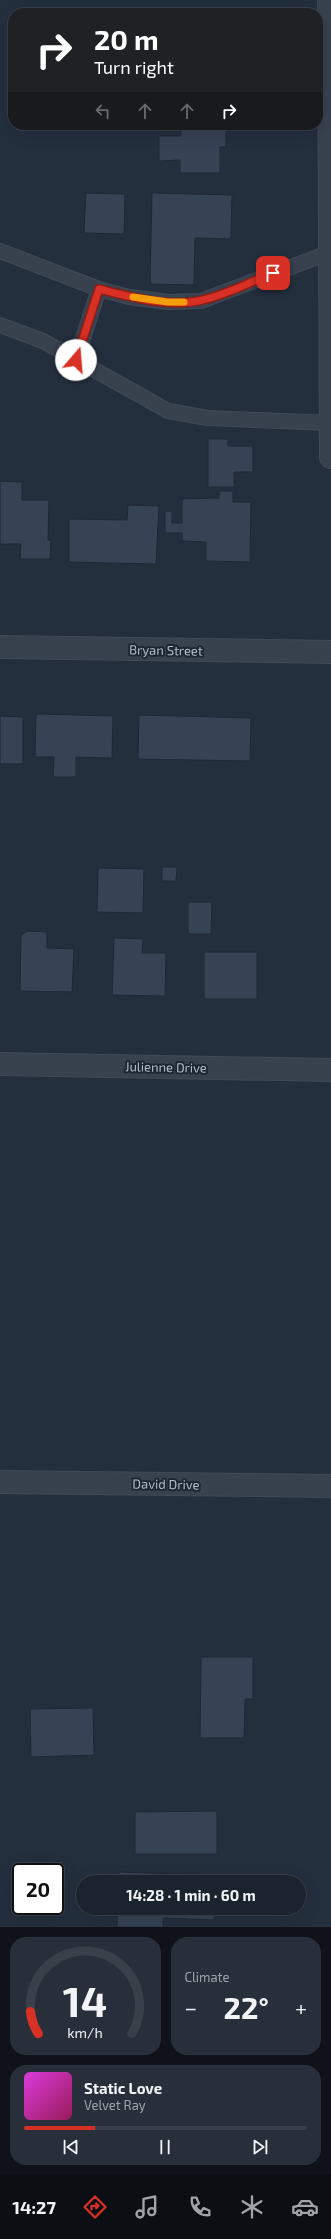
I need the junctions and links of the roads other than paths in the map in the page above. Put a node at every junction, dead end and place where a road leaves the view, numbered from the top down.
1 (329, 0) edge
2 (0, 251) edge
3 (331, 252) edge
4 (99, 289) junction
5 (0, 325) edge
6 (76, 360) junction
7 (331, 423) edge
8 (331, 457) edge
9 (0, 647) edge
10 (331, 652) edge
11 (0, 1064) edge
12 (331, 1070) edge
13 (0, 1482) edge
14 (331, 1486) edge

1 - 3 street
2 - 4 lane
3 - 4 lane
3 - 7 street
4 - 6 lane
5 - 6 lane
6 - 7 lane
7 - 8 street
9 - 10 street, Bryan Street
11 - 12 street, Julienne Drive
13 - 14 street, David Drive

